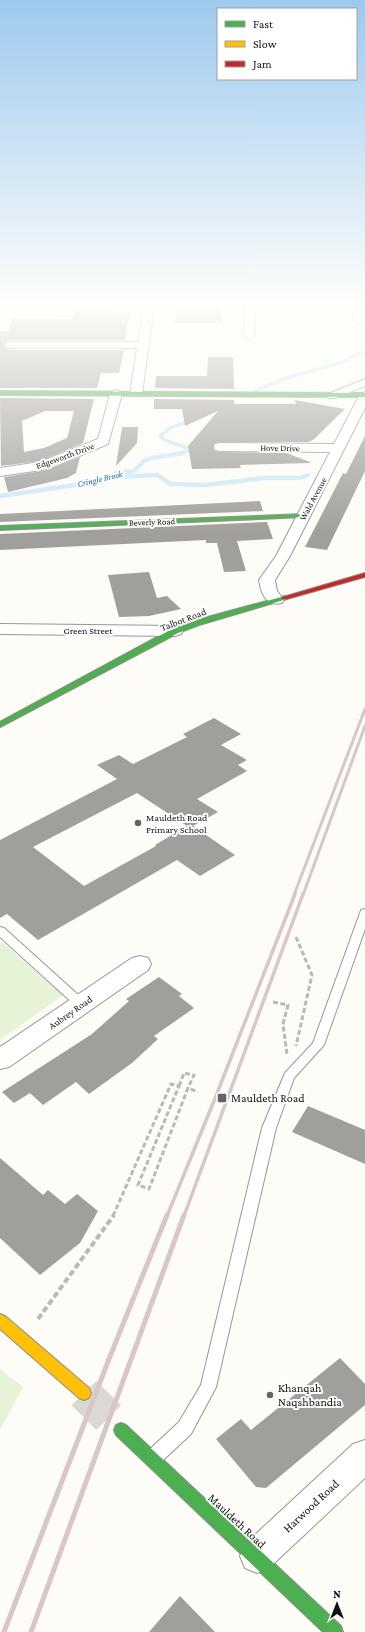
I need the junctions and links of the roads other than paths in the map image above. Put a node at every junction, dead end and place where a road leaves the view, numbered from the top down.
1 (138, 381) edge
2 (365, 382) edge
3 (0, 393) edge
4 (116, 394) junction
5 (136, 394) junction
6 (332, 396) junction
7 (365, 396) edge
8 (220, 447) dead end
9 (339, 448) junction
10 (0, 472) edge
11 (304, 516) junction
12 (0, 528) edge
13 (365, 576) edge
14 (276, 600) junction
15 (0, 629) edge
16 (175, 631) junction
17 (0, 725) edge
18 (365, 913) edge
19 (0, 931) edge
20 (140, 964) dead end
21 (81, 1004) junction
22 (0, 1060) edge
23 (0, 1320) edge
24 (84, 1393) tunnel mouth
25 (121, 1430) tunnel mouth
26 (365, 1456) edge
27 (152, 1458) junction
28 (256, 1556) junction
29 (335, 1632) edge

1 - 5 street
2 - 6 street
3 - 4 street
4 - 5 street
4 - 10 street, Edgeworth Drive
5 - 6 street
6 - 7 street
7 - 9 street, Wald Avenue
8 - 9 street, Hove Drive
9 - 11 street, Wald Avenue
11 - 12 street, Beverly Road
11 - 14 street, Wald Avenue
13 - 14 street, Talbot Road
14 - 16 street, Talbot Road
15 - 16 street, Green Street
16 - 17 street, Talbot Road
18 - 27 lane
19 - 21 lane
20 - 21 street, Aubrey Road
21 - 22 street, Aubrey Road
23 - 24 street
25 - 27 street, Mauldeth Road
26 - 28 street, Harwood Road
27 - 28 street, Mauldeth Road
28 - 29 street, Mauldeth Road

